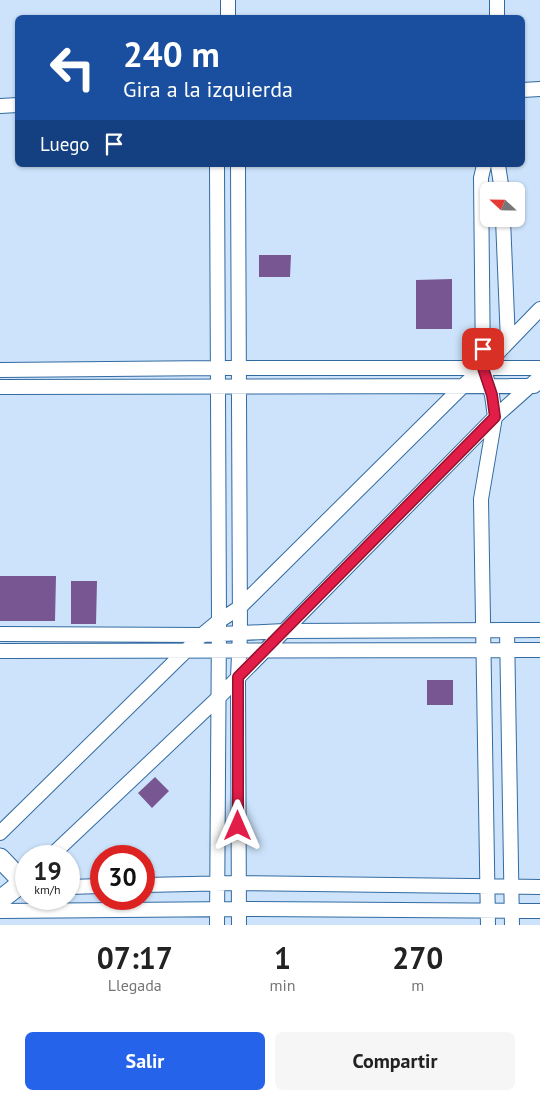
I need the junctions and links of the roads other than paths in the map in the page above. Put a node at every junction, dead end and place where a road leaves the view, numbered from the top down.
1 (228, 0) edge
2 (497, 0) edge
3 (228, 15) edge
4 (497, 15) edge
5 (540, 89) edge
6 (525, 90) edge
7 (15, 105) edge
8 (0, 106) edge
9 (217, 167) edge
10 (238, 167) edge
11 (484, 167) edge
12 (498, 167) edge
13 (501, 182) edge
14 (503, 228) edge
15 (540, 309) edge
16 (508, 342) junction
17 (218, 368) junction
18 (238, 368) junction
19 (483, 368) junction
20 (540, 368) edge
21 (0, 370) edge
22 (537, 383) edge
23 (218, 386) junction
24 (238, 386) junction
25 (463, 386) junction
26 (489, 386) junction
27 (0, 387) edge
28 (495, 417) junction
29 (239, 608) junction
30 (219, 627) junction
31 (483, 629) junction
32 (508, 630) junction
33 (540, 630) edge
34 (284, 631) junction
35 (240, 632) junction
36 (0, 634) edge
37 (202, 635) junction
38 (484, 650) junction
39 (508, 650) junction
40 (540, 650) edge
41 (0, 651) edge
42 (186, 651) junction
43 (218, 651) junction
44 (239, 651) junction
45 (264, 651) junction
46 (238, 677) junction
47 (218, 698) junction
48 (0, 833) edge
49 (62, 845) edge
50 (0, 858) edge
51 (15, 872) edge
52 (217, 884) junction
53 (238, 884) junction
54 (155, 885) edge
55 (488, 886) junction
56 (512, 887) junction
57 (540, 887) edge
58 (15, 889) edge
59 (0, 900) edge
60 (217, 909) junction
61 (238, 909) junction
62 (488, 910) junction
63 (512, 910) junction
64 (0, 911) edge
65 (540, 911) edge
66 (217, 925) edge
67 (239, 925) edge
68 (488, 925) edge
69 (512, 925) edge

1 - 3 street
2 - 4 street
5 - 6 street
7 - 8 street
9 - 17 street
10 - 18 street
11 - 19 street
12 - 13 street
14 - 16 street
15 - 16 street
16 - 19 street
17 - 18 street
17 - 21 street
17 - 23 street
18 - 19 street
18 - 24 street
19 - 20 street
19 - 25 street
19 - 26 street
22 - 26 street
22 - 28 street
23 - 24 street
23 - 27 street
23 - 30 street
24 - 25 street
24 - 29 street
25 - 26 street
25 - 29 street
26 - 28 street
28 - 31 street
28 - 34 street
29 - 30 street
29 - 35 street
30 - 35 street
30 - 37 street
30 - 43 street
31 - 32 street
31 - 34 street
31 - 38 street
32 - 33 street
32 - 39 street
34 - 35 street
34 - 45 street
35 - 44 street
36 - 37 street
37 - 42 street
38 - 39 street
38 - 45 street
38 - 55 street
39 - 40 street
39 - 56 street
41 - 42 street
42 - 43 street
42 - 48 street
43 - 44 street
43 - 47 street
44 - 45 street
44 - 46 street
45 - 46 street
46 - 47 street
46 - 53 street
47 - 49 street
47 - 52 street
50 - 51 street
52 - 53 street
52 - 54 street
52 - 60 street
53 - 55 street
53 - 61 street
55 - 56 street
55 - 62 street
56 - 57 street
56 - 63 street
58 - 59 street
60 - 61 street
60 - 64 street
60 - 66 street
61 - 62 street
61 - 67 street
62 - 63 street
62 - 68 street
63 - 65 street
63 - 69 street

